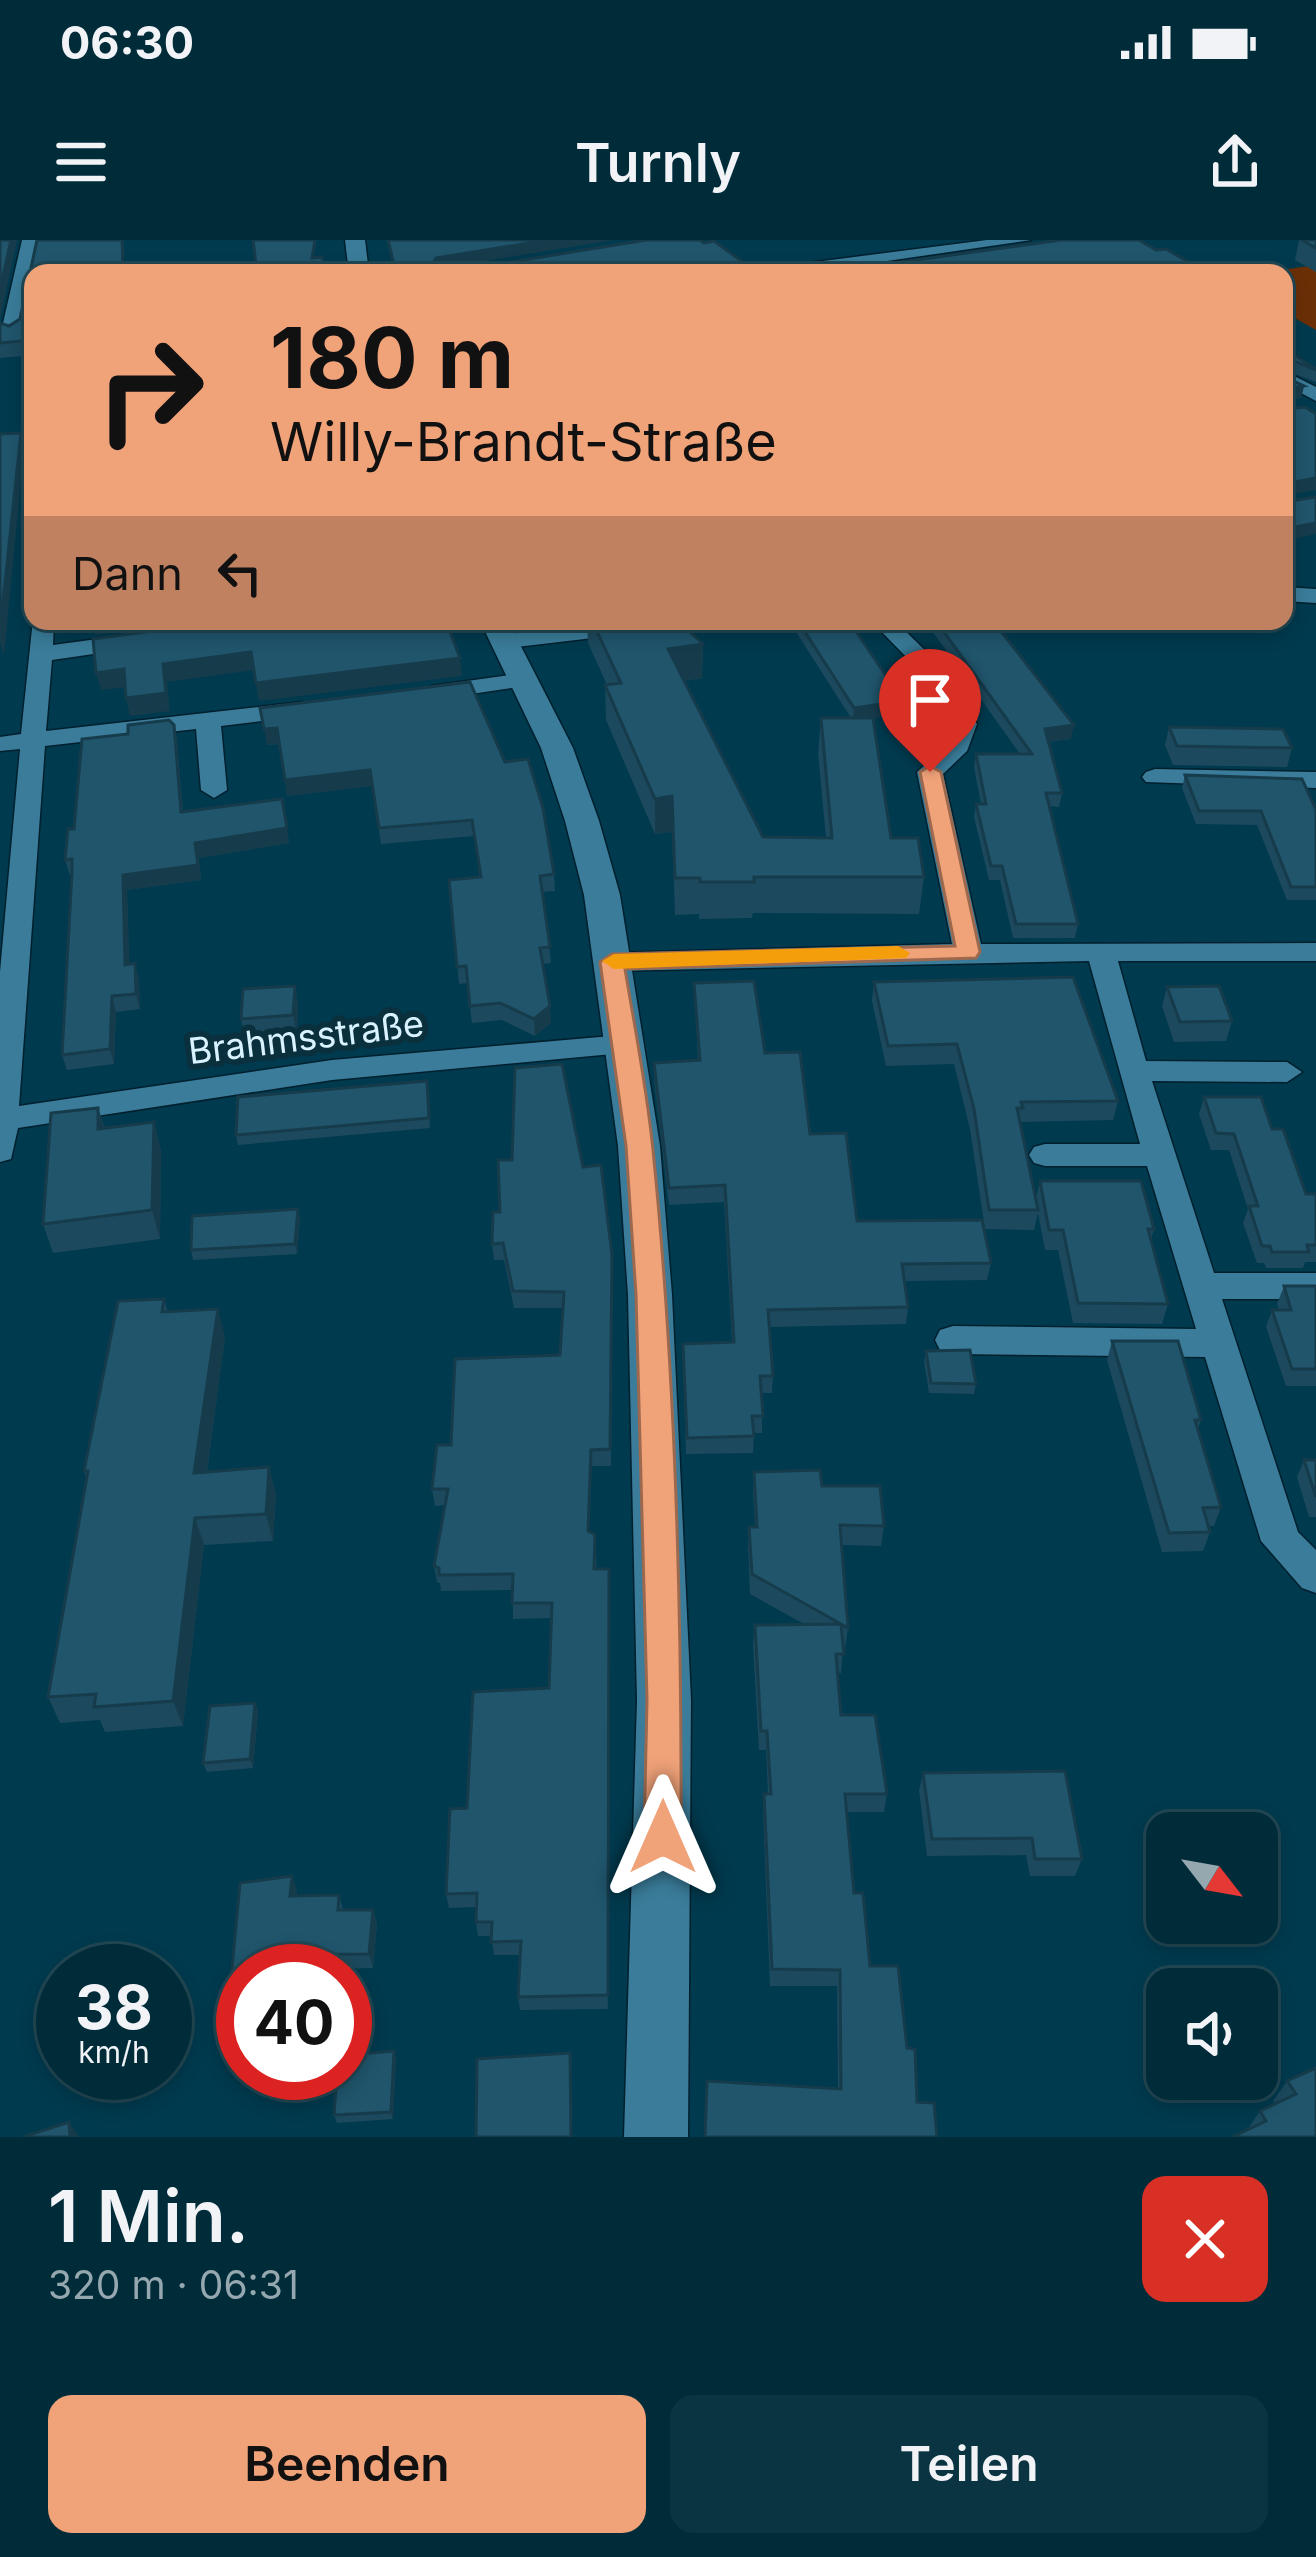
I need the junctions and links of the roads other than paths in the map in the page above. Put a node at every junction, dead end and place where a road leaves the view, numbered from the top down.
1 (30, 240) edge
2 (1023, 240) edge
3 (841, 264) edge
4 (5, 332) edge
5 (43, 630) edge
6 (619, 630) edge
7 (891, 630) edge
8 (157, 638) edge
9 (508, 647) edge
10 (41, 654) junction
11 (396, 698) edge
12 (333, 706) edge
13 (208, 720) junction
14 (35, 740) junction
15 (0, 745) edge
16 (1155, 778) dead end
17 (1316, 780) edge
18 (214, 790) dead end
19 (968, 952) junction
20 (1316, 952) edge
21 (1101, 953) junction
22 (612, 962) junction
23 (623, 1045) junction
24 (1133, 1070) junction
25 (1287, 1072) dead end
26 (1, 1130) edge
27 (1160, 1154) junction
28 (1045, 1155) dead end
29 (1201, 1286) junction
30 (1316, 1286) edge
31 (953, 1340) dead end
32 (1218, 1343) junction
33 (1316, 1576) edge
34 (656, 2137) edge

1 - 4 street
2 - 3 street
5 - 10 street
6 - 9 street
7 - 19 street
8 - 10 street
9 - 11 street
9 - 22 street
10 - 14 street
12 - 13 street
13 - 14 street
13 - 18 street
14 - 15 street
14 - 26 street
16 - 17 street
19 - 21 street
19 - 22 street
20 - 21 street
21 - 24 street
22 - 23 street
23 - 26 street, Brahmsstraße
23 - 34 street
24 - 25 street
24 - 27 street
27 - 28 street
27 - 29 street
29 - 30 street
29 - 32 street
31 - 32 street
32 - 33 street

